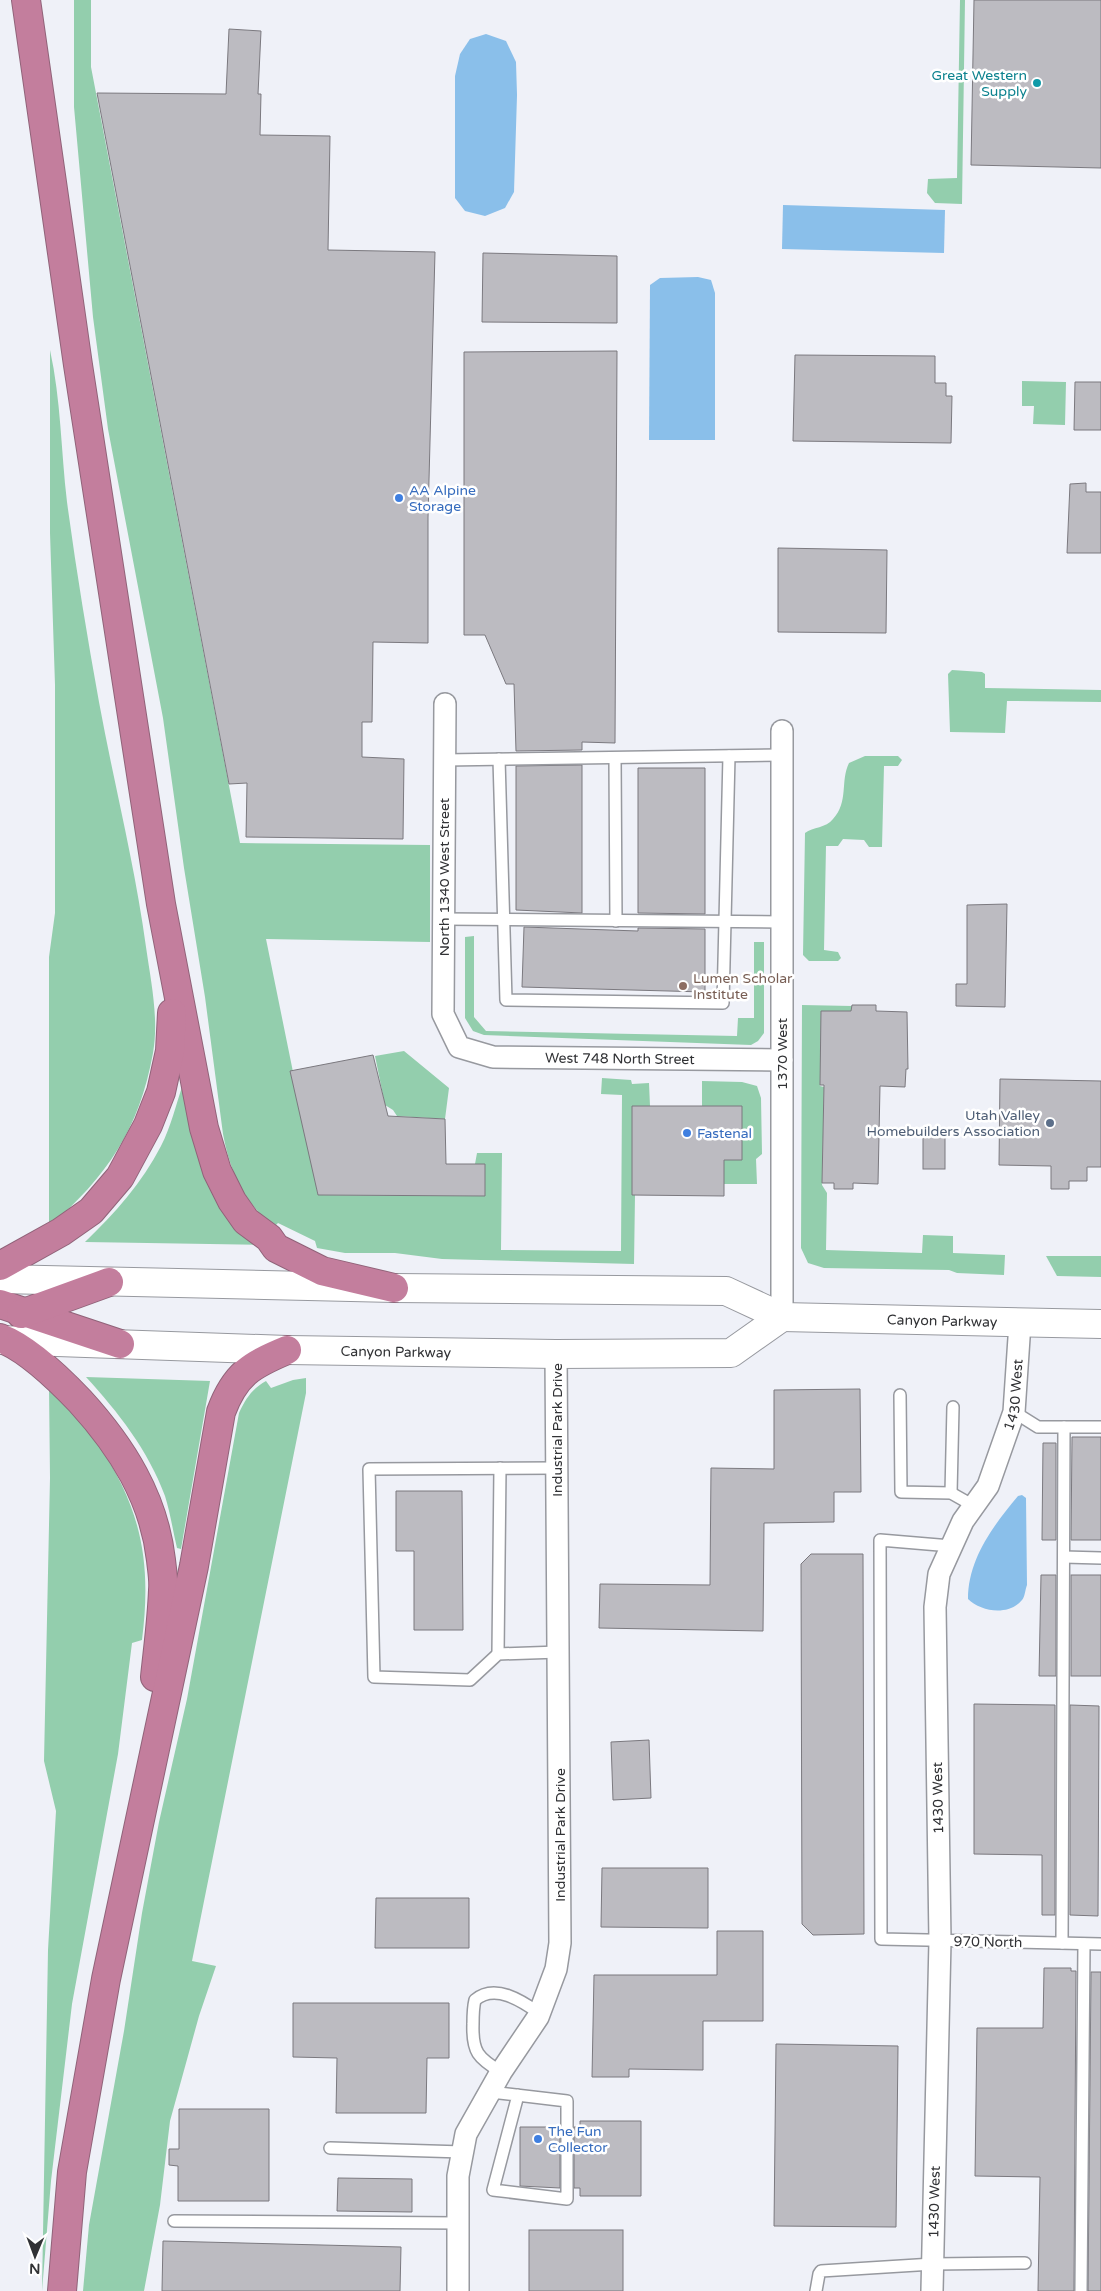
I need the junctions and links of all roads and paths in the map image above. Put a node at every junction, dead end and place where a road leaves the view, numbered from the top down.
1 (26, 0) edge
2 (445, 704) dead end
3 (782, 731) dead end
4 (782, 755) junction
5 (729, 756) junction
6 (615, 758) junction
7 (498, 759) junction
8 (444, 760) junction
9 (161, 904) junction
10 (444, 919) junction
11 (503, 920) junction
12 (616, 920) junction
13 (725, 922) junction
14 (782, 922) junction
15 (459, 1047) joint
16 (782, 1060) junction
17 (0, 1266) edge
18 (0, 1279) edge
19 (109, 1282) junction
20 (394, 1288) junction
21 (0, 1304) edge
22 (26, 1312) junction
23 (782, 1317) junction
24 (1020, 1322) junction
25 (1101, 1324) edge
26 (1, 1334) edge
27 (120, 1344) junction
28 (287, 1350) junction
29 (556, 1354) junction
30 (900, 1395) dead end
31 (953, 1407) dead end
32 (1014, 1412) junction
33 (1101, 1426) edge
34 (1064, 1427) junction
35 (500, 1468) junction
36 (557, 1468) junction
37 (951, 1492) junction
38 (974, 1506) junction
39 (951, 1546) junction
40 (1064, 1557) junction
41 (1101, 1558) edge
42 (559, 1652) junction
43 (498, 1654) junction
44 (142, 1805) junction
45 (940, 1941) junction
46 (1062, 1943) junction
47 (1084, 1944) junction
48 (1101, 1944) edge
49 (540, 2013) junction
50 (501, 2072) junction
51 (491, 2092) junction
52 (518, 2095) junction
53 (330, 2148) dead end
54 (463, 2152) junction
55 (174, 2221) dead end
56 (458, 2223) junction
57 (1025, 2263) dead end
58 (933, 2264) junction
59 (62, 2291) edge
60 (458, 2291) edge
61 (816, 2291) edge
62 (932, 2291) edge
63 (1081, 2291) edge

1 - 9 highway
2 - 8 street, North 1340 West Street
3 - 4 street, 1370 West
4 - 5 lane
4 - 14 street, 1370 West
5 - 6 lane
5 - 13 lane
6 - 7 lane
6 - 12 lane
7 - 8 lane
7 - 11 lane
8 - 10 street, North 1340 West Street
9 - 17 highway
9 - 20 highway
10 - 11 lane
10 - 15 street, North 1340 West Street
11 - 12 lane
11 - 13 lane
12 - 13 lane
13 - 14 lane
14 - 16 street, 1370 West
15 - 16 street, West 748 North Street
16 - 23 street, 1370 West
18 - 19 main road, Canyon Parkway
19 - 20 main road, Canyon Parkway
19 - 22 highway
20 - 23 main road, Canyon Parkway
21 - 22 highway
22 - 26 highway
22 - 27 highway
23 - 24 main road, Canyon Parkway
23 - 29 main road, Canyon Parkway
24 - 25 main road, Canyon Parkway
24 - 32 street, 1430 West
26 - 27 main road, Canyon Parkway
26 - 44 highway
27 - 28 main road, Canyon Parkway
28 - 29 main road, Canyon Parkway
28 - 44 highway
29 - 36 street, Industrial Park Drive
30 - 37 lane
31 - 37 lane
32 - 34 lane
32 - 38 street, 1430 West
33 - 34 lane
34 - 40 lane
35 - 36 lane
35 - 43 lane
35 - 43 lane
36 - 42 street, Industrial Park Drive
37 - 38 lane
38 - 39 street, 1430 West
39 - 45 street, 1430 West
39 - 45 lane, 970 North
40 - 41 lane
40 - 46 lane
42 - 43 lane
42 - 49 street, Industrial Park Drive
44 - 59 highway
45 - 46 lane, 970 North
45 - 58 street, 1430 West
46 - 47 lane, 970 North
47 - 48 lane, 970 North
47 - 63 lane
49 - 50 street, Industrial Park Drive
49 - 50 lane
50 - 51 street, Industrial Park Drive
51 - 52 lane
51 - 54 street, Industrial Park Drive
52 - 52 lane
53 - 54 lane
54 - 56 street, Industrial Park Drive
55 - 56 lane
56 - 60 street, Industrial Park Drive
57 - 58 lane
58 - 61 lane
58 - 62 street, 1430 West

